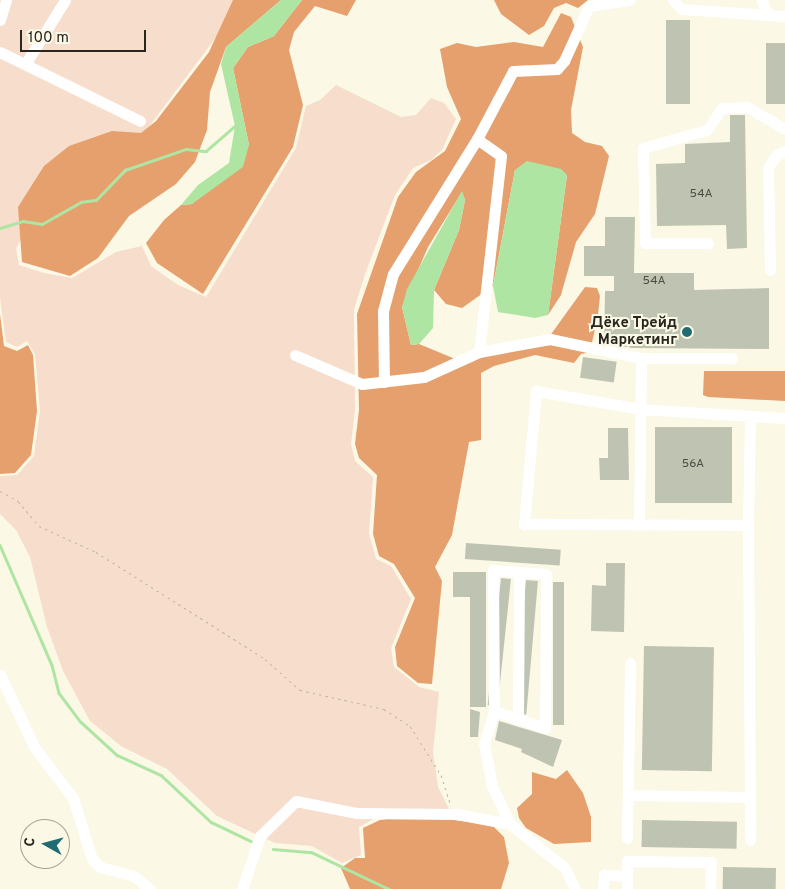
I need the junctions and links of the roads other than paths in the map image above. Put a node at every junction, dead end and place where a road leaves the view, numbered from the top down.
1 (6, 0) edge
2 (65, 0) edge
3 (630, 0) edge
4 (673, 0) edge
5 (762, 0) edge
6 (705, 5) edge
7 (767, 15) junction
8 (785, 16) edge
9 (0, 20) edge
10 (0, 52) edge
11 (26, 63) junction
12 (140, 121) dead end
13 (785, 129) edge
14 (477, 139) junction
15 (785, 152) edge
16 (708, 242) dead end
17 (770, 270) dead end
18 (479, 352) junction
19 (295, 355) dead end
20 (641, 358) junction
21 (732, 358) dead end
22 (384, 382) junction
23 (640, 409) junction
24 (750, 418) junction
25 (785, 418) edge
26 (639, 525) junction
27 (748, 525) junction
28 (519, 572) junction
29 (630, 662) dead end
30 (0, 675) edge
31 (494, 711) junction
32 (518, 719) junction
33 (628, 795) junction
34 (750, 797) junction
35 (510, 824) junction
36 (627, 838) dead end
37 (750, 840) dead end
38 (627, 876) junction
39 (150, 889) edge
40 (242, 889) edge
41 (575, 889) edge
42 (603, 889) edge
43 (627, 889) edge
44 (710, 889) edge

1 - 9 lane
2 - 11 lane
3 - 14 lane
4 - 6 lane
5 - 7 lane
6 - 7 lane
7 - 8 lane
10 - 11 lane
11 - 12 lane
13 - 16 lane
14 - 18 lane
14 - 22 lane
15 - 17 lane
18 - 20 lane
18 - 22 lane
19 - 22 lane
20 - 21 lane
20 - 23 lane
23 - 24 lane
23 - 26 lane
23 - 26 lane
24 - 25 lane
24 - 27 lane
26 - 27 lane
27 - 34 lane
28 - 31 lane
28 - 32 lane
28 - 32 lane
29 - 33 lane
30 - 39 lane
31 - 32 lane
31 - 35 lane
33 - 34 lane
33 - 36 lane
34 - 37 lane
35 - 40 lane
35 - 41 lane
38 - 42 lane
38 - 43 lane
38 - 44 lane

